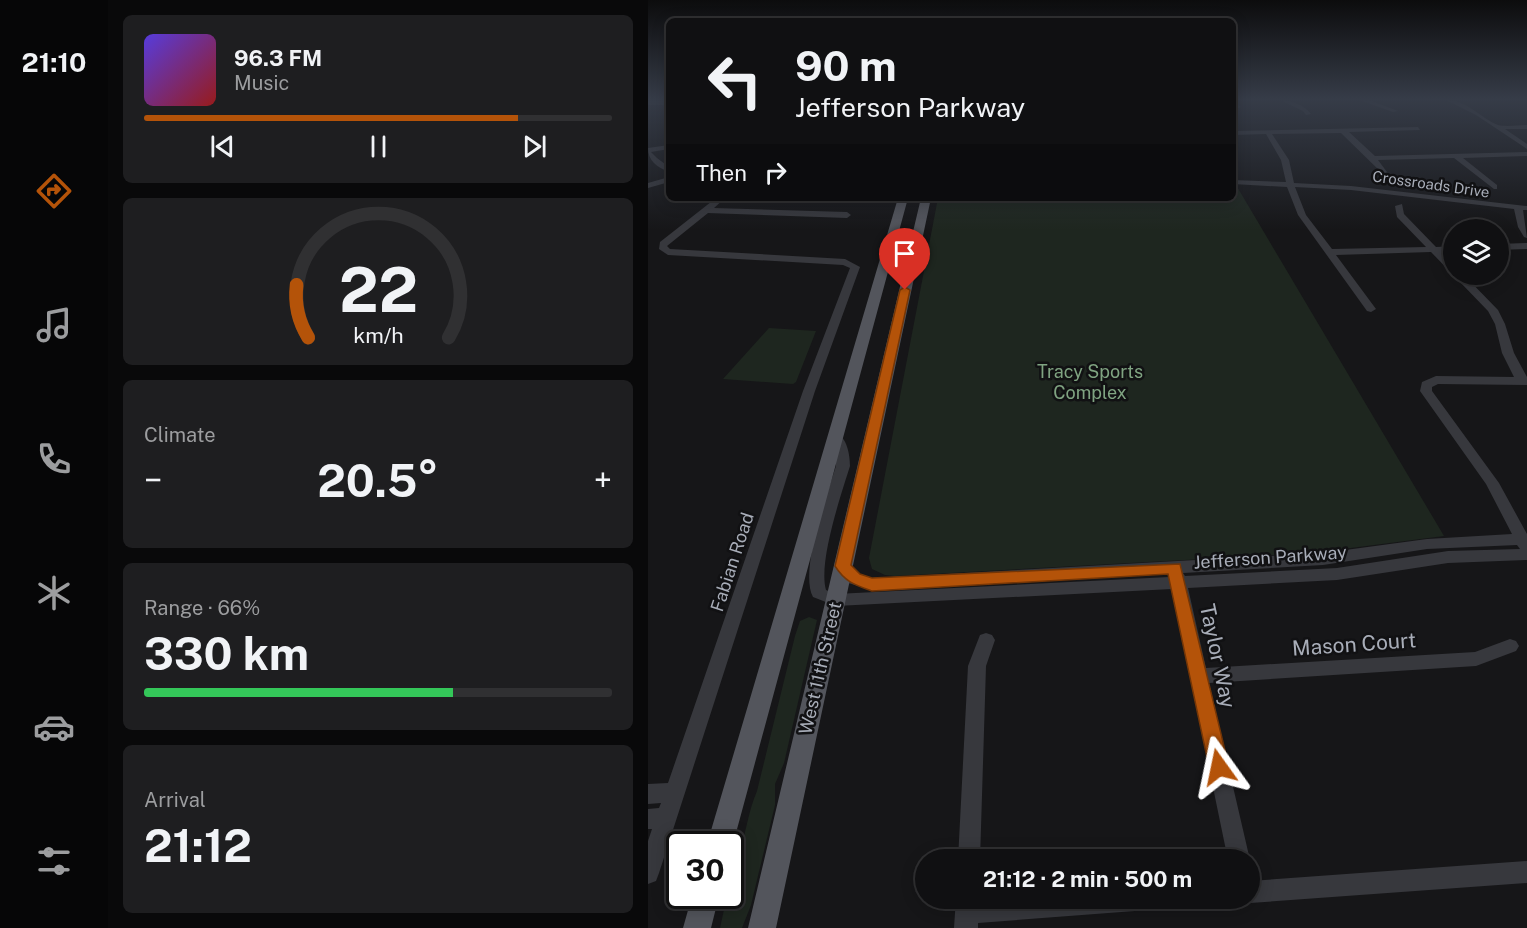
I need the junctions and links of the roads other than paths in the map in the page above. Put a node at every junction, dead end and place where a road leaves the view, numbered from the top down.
1 (1276, 143) edge
2 (1357, 143) edge
3 (666, 148) edge
4 (648, 151) edge
5 (1527, 154) edge
6 (1456, 156) junction
7 (1373, 158) junction
8 (648, 165) edge
9 (666, 168) edge
10 (1383, 172) dead end
11 (666, 175) edge
12 (1236, 177) edge
13 (666, 178) edge
14 (1290, 181) junction
15 (1236, 182) edge
16 (648, 186) edge
17 (1494, 187) dead end
18 (717, 201) edge
19 (902, 201) edge
20 (925, 201) edge
21 (1399, 206) dead end
22 (1523, 208) edge
23 (706, 210) junction
24 (847, 215) dead end
25 (1527, 235) edge
26 (1527, 246) edge
27 (1509, 247) edge
28 (662, 248) junction
29 (648, 249) edge
30 (1433, 249) junction
31 (1443, 249) edge
32 (1328, 252) junction
33 (1443, 259) edge
34 (1468, 285) edge
35 (1371, 309) dead end
36 (1524, 381) edge
37 (836, 437) junction
38 (1525, 542) edge
39 (1527, 554) edge
40 (843, 566) junction
41 (1177, 575) junction
42 (836, 600) junction
43 (986, 640) dead end
44 (1510, 646) dead end
45 (1199, 676) junction
46 (676, 792) junction
47 (648, 794) edge
48 (658, 818) edge
49 (724, 831) edge
50 (969, 849) edge
51 (1237, 849) edge
52 (1527, 872) edge
53 (648, 873) edge
54 (1260, 891) edge
55 (702, 909) edge
56 (1018, 909) edge
57 (966, 913) edge
58 (697, 928) edge
59 (762, 928) edge

1 - 14 street
2 - 7 street
3 - 4 street
4 - 9 street
5 - 6 street
6 - 7 street
6 - 17 street
7 - 10 street
8 - 11 street
12 - 14 street, Crossroads Drive
13 - 16 street
14 - 15 street, Crossroads Drive
14 - 22 street, Crossroads Drive
14 - 32 street
18 - 23 street
19 - 37 main road
20 - 40 main road, West 11th Street
21 - 30 street
22 - 25 street
23 - 24 street
23 - 28 street
26 - 27 street
28 - 29 street
28 - 46 street, Fabian Road
30 - 31 street
30 - 32 street
30 - 33 street
32 - 35 street
34 - 36 street
36 - 38 street
37 - 42 street
37 - 49 main road
38 - 41 street, Jefferson Parkway
39 - 41 street, Jefferson Parkway
40 - 41 street, Jefferson Parkway
40 - 42 main road, West 11th Street
41 - 42 street, Jefferson Parkway
41 - 45 street, Taylor Way
42 - 59 main road, West 11th Street
43 - 50 street
44 - 45 street, Mason Court
45 - 51 street, Taylor Way
46 - 47 street
46 - 48 street, Fabian Road
48 - 53 street, Fabian Road
52 - 54 street
55 - 58 main road
56 - 57 street

